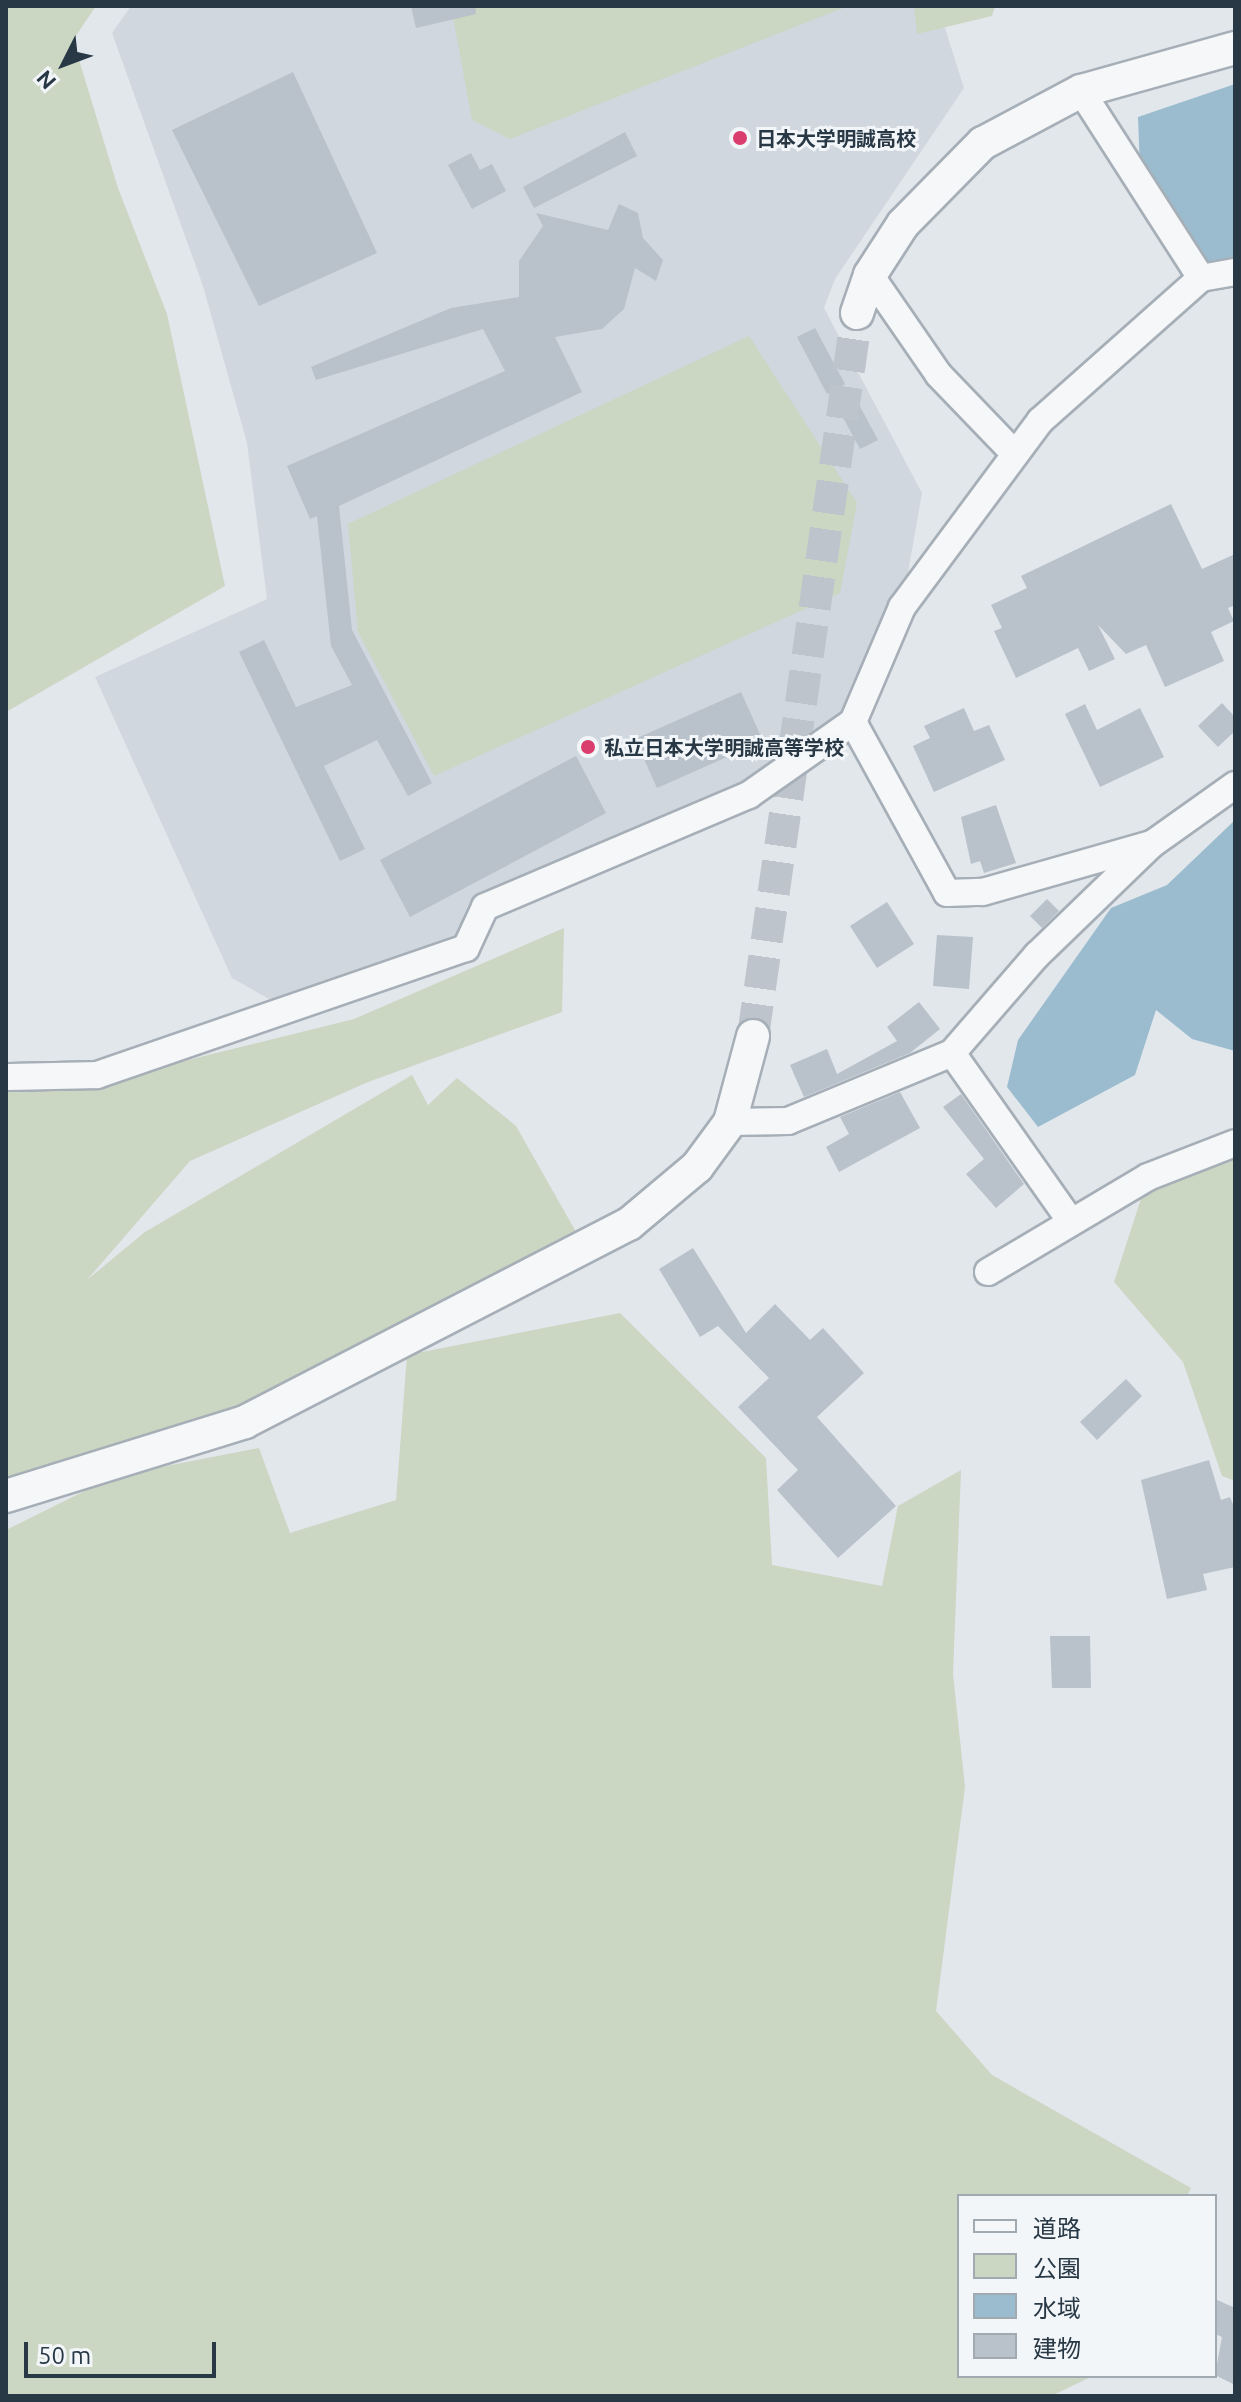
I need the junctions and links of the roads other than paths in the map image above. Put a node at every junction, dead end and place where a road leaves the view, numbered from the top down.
1 (1235, 48) edge
2 (1081, 91) junction
3 (1235, 272) edge
4 (870, 275) junction
5 (1201, 278) junction
6 (857, 313) tunnel mouth
7 (1013, 452) junction
8 (853, 722) junction
9 (1235, 785) edge
10 (1152, 844) junction
11 (753, 1036) tunnel mouth
12 (952, 1053) junction
13 (6, 1077) edge
14 (730, 1122) junction
15 (1235, 1143) edge
16 (1069, 1219) junction
17 (988, 1272) dead end
18 (6, 1496) edge

1 - 2 street
2 - 4 street
2 - 5 street
3 - 5 street
4 - 6 street
4 - 7 street
5 - 7 street
7 - 8 street
8 - 10 street
8 - 13 street
9 - 10 street
10 - 12 street
11 - 14 street
12 - 14 street
12 - 16 street
14 - 18 street
15 - 16 street
16 - 17 street

